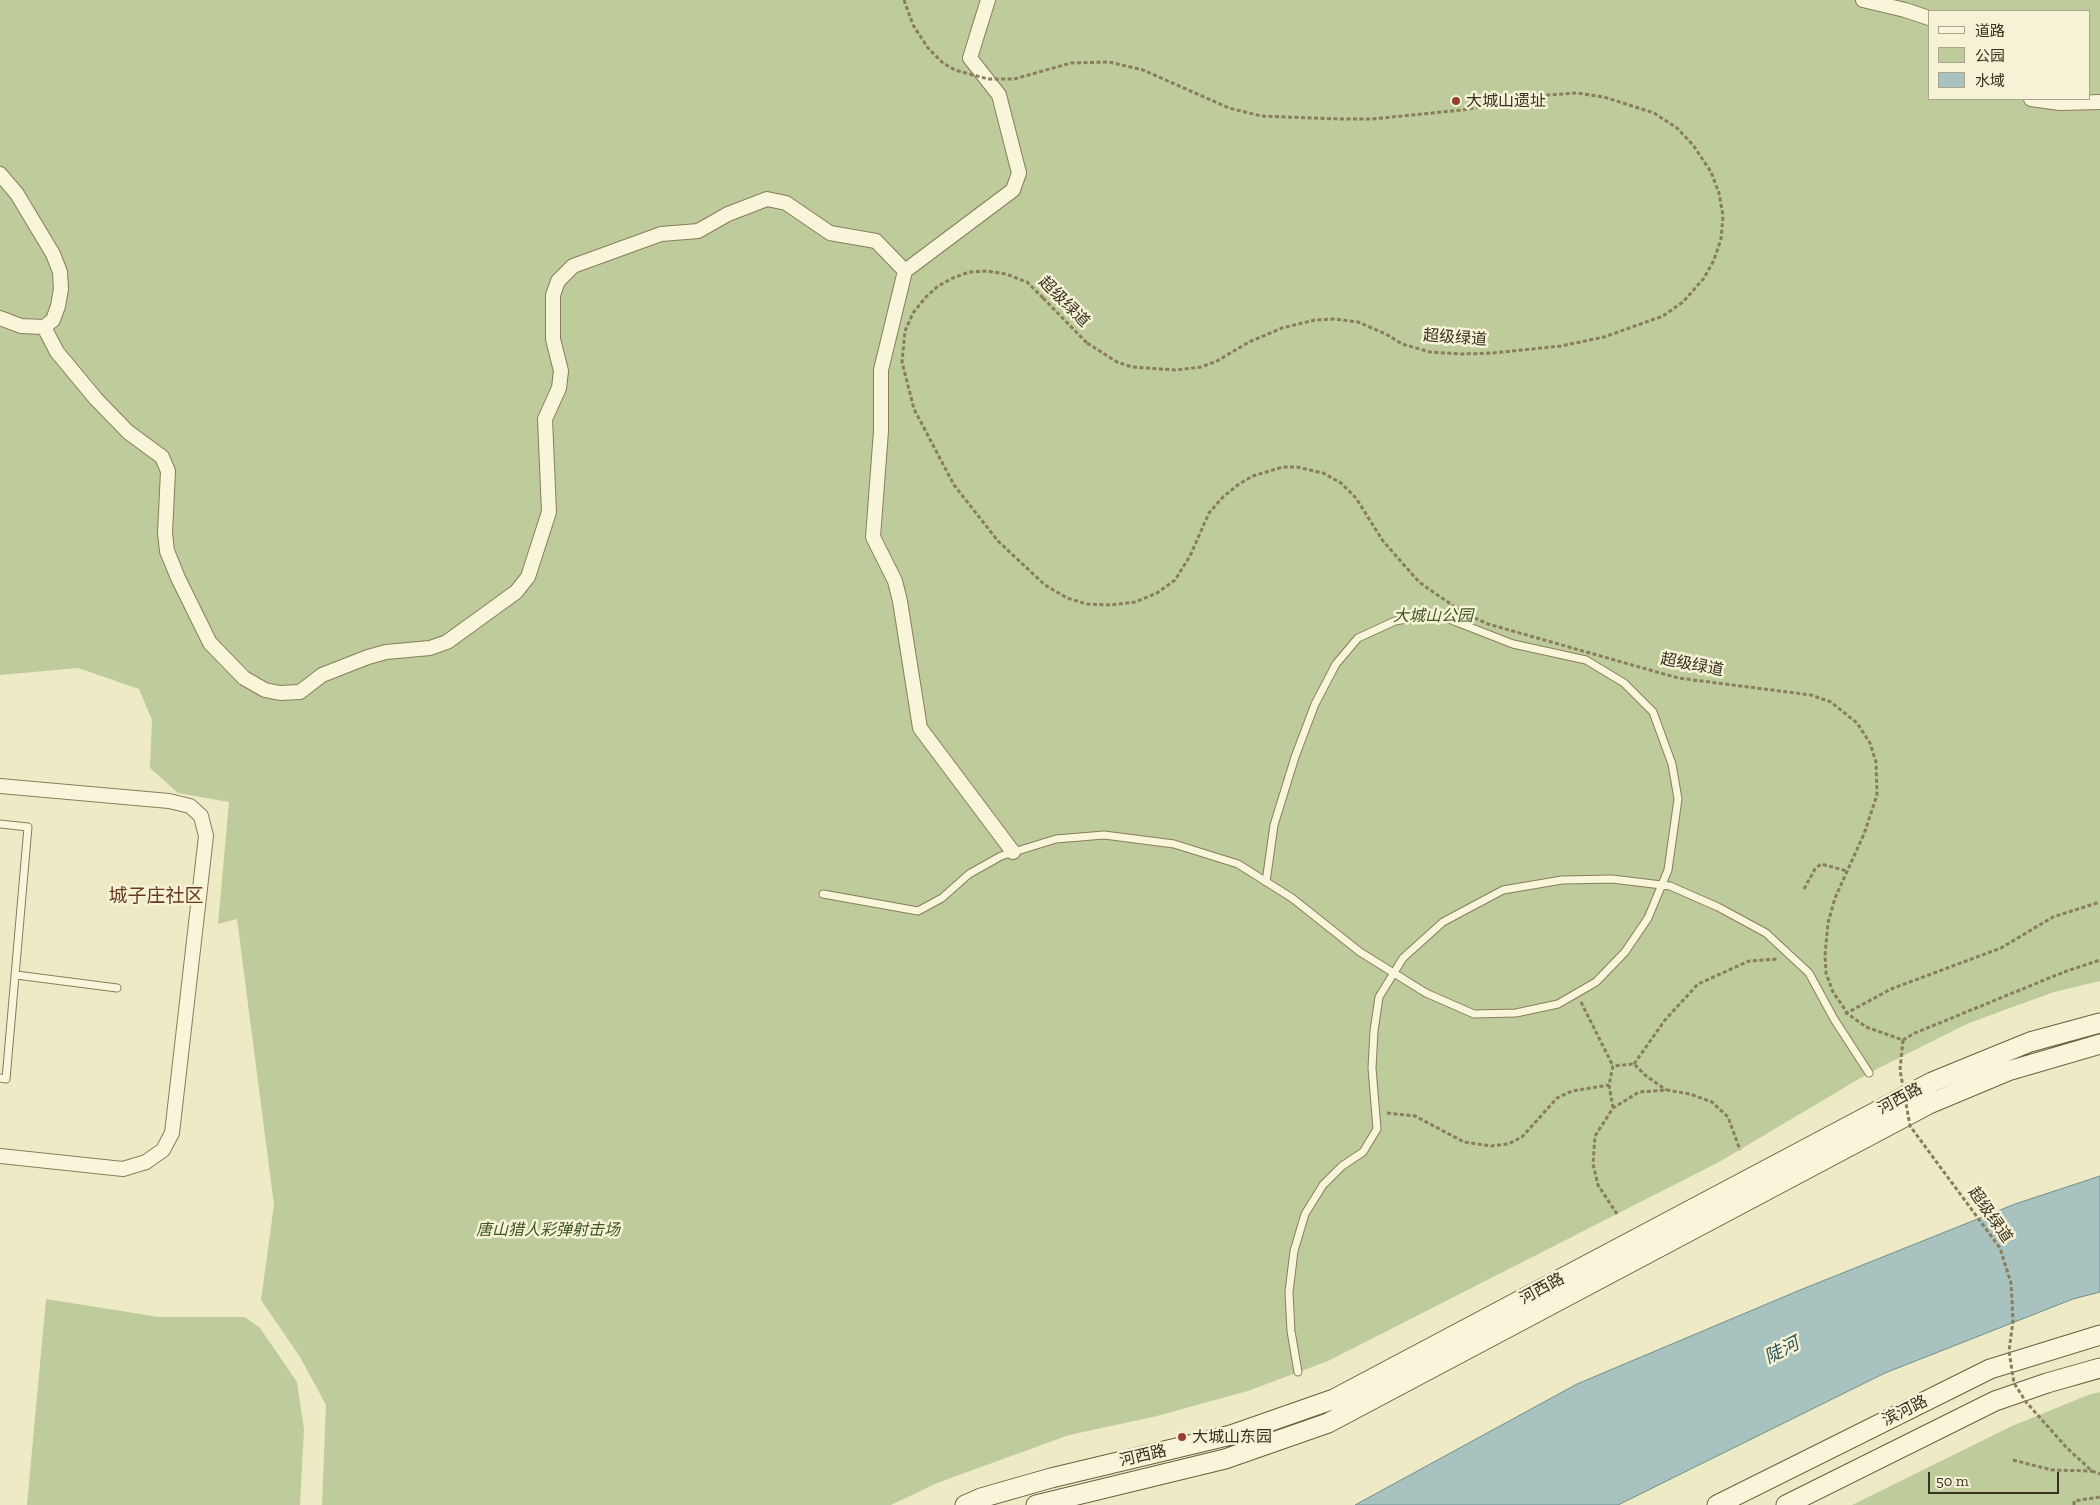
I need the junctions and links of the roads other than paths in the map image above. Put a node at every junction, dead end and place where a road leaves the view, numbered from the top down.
1 (988, 0) edge
2 (1863, 0) edge
3 (1928, 18) edge
4 (2038, 100) edge
5 (2100, 102) edge
6 (0, 174) edge
7 (905, 271) junction
8 (0, 318) edge
9 (44, 327) junction
10 (0, 786) edge
11 (0, 824) edge
12 (1013, 852) junction
13 (1266, 882) junction
14 (823, 894) dead end
15 (16, 975) junction
16 (117, 988) dead end
17 (2100, 1023) edge
18 (2100, 1044) edge
19 (1869, 1073) dead end
20 (0, 1078) edge
21 (0, 1156) edge
22 (2100, 1335) edge
23 (2100, 1368) edge
24 (1298, 1372) dead end
25 (965, 1505) edge
26 (1036, 1505) edge
27 (1717, 1505) edge
28 (1786, 1505) edge

1 - 7 street
2 - 3 street
4 - 5 street
6 - 9 street
7 - 9 street
7 - 12 street
8 - 9 street
10 - 21 street
11 - 15 lane
12 - 13 lane
12 - 14 lane
13 - 13 lane
15 - 16 lane
15 - 20 lane
17 - 25 street, 河西路
18 - 26 street, 河西路
19 - 24 lane
22 - 27 street, 滨河路
23 - 28 street, 滨河路

